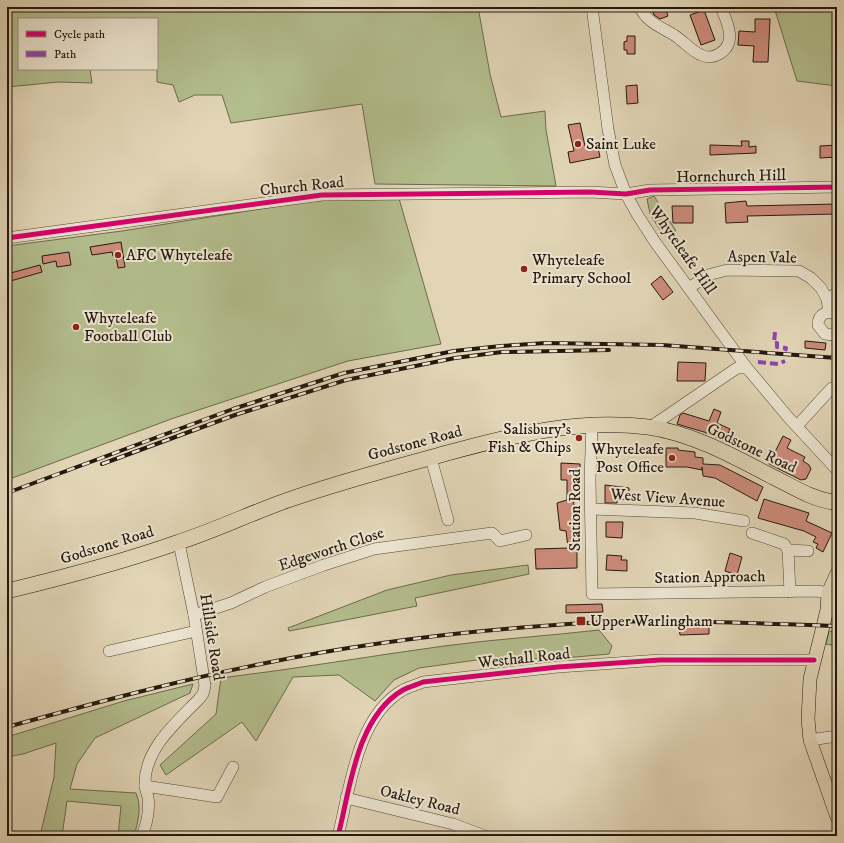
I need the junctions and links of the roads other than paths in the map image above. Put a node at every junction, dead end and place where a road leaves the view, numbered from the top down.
1 (592, 7) edge
2 (640, 7) edge
3 (721, 7) edge
4 (837, 187) edge
5 (626, 194) junction
6 (7, 238) edge
7 (689, 288) junction
8 (837, 293) edge
9 (827, 299) junction
10 (833, 313) edge
11 (837, 332) edge
12 (747, 368) junction
13 (837, 389) edge
14 (592, 425) junction
15 (797, 426) junction
16 (649, 428) junction
17 (431, 458) junction
18 (837, 470) edge
19 (836, 503) edge
20 (590, 509) junction
21 (448, 520) dead end
22 (744, 520) dead end
23 (752, 533) dead end
24 (526, 535) dead end
25 (179, 542) junction
26 (788, 550) junction
27 (808, 551) dead end
28 (837, 573) edge
29 (7, 591) edge
30 (790, 592) junction
31 (828, 592) junction
32 (592, 594) joint
33 (194, 615) junction
34 (196, 631) junction
35 (109, 651) dead end
36 (814, 660) junction
37 (837, 736) edge
38 (810, 740) junction
39 (233, 768) dead end
40 (145, 786) junction
41 (346, 798) junction
42 (837, 817) edge
43 (142, 836) edge
44 (338, 836) edge
45 (485, 836) edge

1 - 5 street, Whyteleafe Hill
2 - 3 street
4 - 5 street, Hornchurch Hill
5 - 6 street, Church Road
5 - 7 street, Whyteleafe Hill
7 - 9 street, Aspen Vale
7 - 12 street, Whyteleafe Hill
8 - 9 street
9 - 10 street, Aspen Vale
10 - 11 street, Aspen Vale
12 - 15 street, Whyteleafe Hill
12 - 16 street
13 - 15 street
14 - 16 highway, Godstone Road
14 - 17 highway, Godstone Road
14 - 20 street, Station Road
15 - 18 street, Whyteleafe Hill
16 - 19 highway, Godstone Road
17 - 21 street
17 - 25 highway, Godstone Road
20 - 22 street, West View Avenue
20 - 32 street, Station Road
23 - 26 street
24 - 33 street, Edgeworth Close
25 - 29 highway, Godstone Road
25 - 33 street, Hillside Road
26 - 27 street
26 - 30 street
28 - 31 main road
30 - 31 street, Station Approach
30 - 32 street, Station Approach
31 - 36 main road
33 - 34 street, Hillside Road
34 - 35 street
34 - 40 street, Hillside Road
36 - 38 main road
36 - 41 street, Westhall Road
37 - 38 street
38 - 42 main road
39 - 40 street
40 - 43 street, Hillside Road
41 - 44 street, Westhall Road
41 - 45 street, Oakley Road

